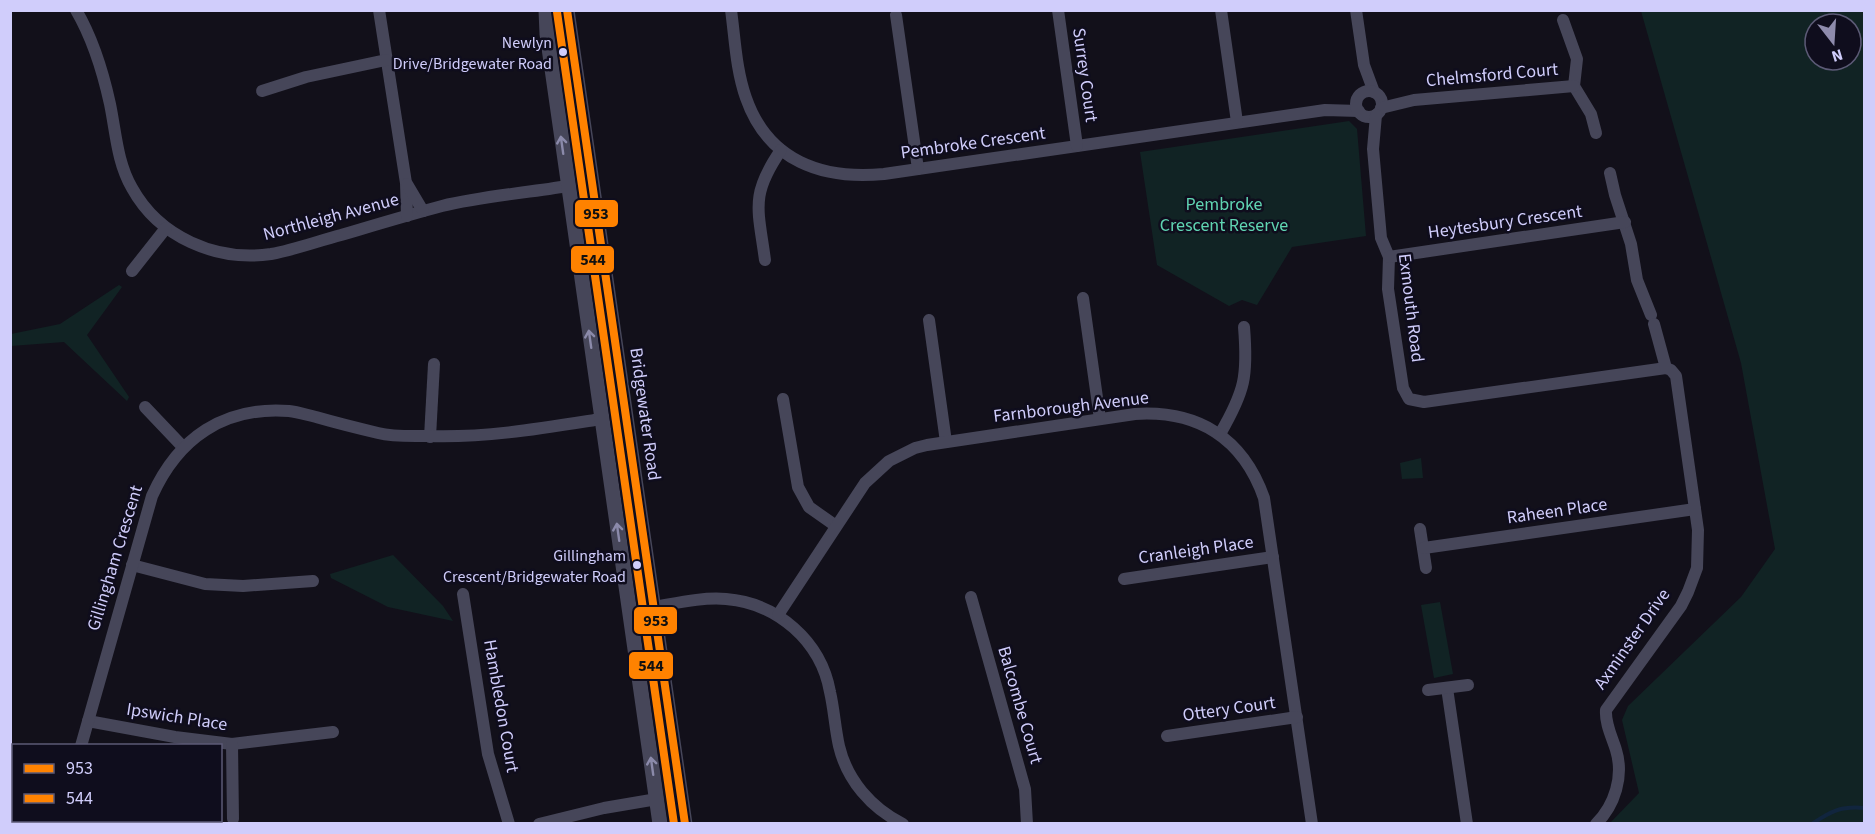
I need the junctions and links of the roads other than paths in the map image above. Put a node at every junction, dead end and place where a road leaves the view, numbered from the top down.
1 (379, 10) edge
2 (546, 10) edge
3 (567, 10) edge
4 (731, 10) edge
5 (1058, 10) edge
6 (1221, 10) edge
7 (1356, 10) edge
8 (79, 11) edge
9 (896, 15) dead end
10 (1563, 20) dead end
11 (386, 60) junction
12 (1574, 86) junction
13 (262, 91) dead end
14 (1369, 104) junction
15 (1237, 122) junction
16 (1596, 133) dead end
17 (1077, 146) junction
18 (781, 150) junction
19 (918, 169) junction
20 (1610, 173) dead end
21 (406, 183) junction
22 (568, 186) junction
23 (423, 211) junction
24 (407, 216) junction
25 (1625, 222) junction
26 (166, 228) junction
27 (1389, 257) junction
28 (765, 260) dead end
29 (132, 271) dead end
30 (1083, 298) dead end
31 (929, 320) dead end
32 (1244, 327) dead end
33 (434, 364) dead end
34 (1666, 368) junction
35 (783, 399) dead end
36 (145, 407) dead end
37 (625, 416) junction
38 (601, 419) junction
39 (1100, 419) junction
40 (1220, 434) junction
41 (430, 436) junction
42 (946, 442) junction
43 (183, 447) junction
44 (1695, 509) junction
45 (836, 526) junction
46 (1420, 529) dead end
47 (1424, 548) junction
48 (1274, 557) junction
49 (132, 565) junction
50 (1426, 568) dead end
51 (1124, 579) dead end
52 (313, 581) dead end
53 (463, 594) dead end
54 (971, 597) dead end
55 (653, 606) junction
56 (629, 610) junction
57 (778, 615) junction
58 (1468, 685) dead end
59 (1446, 688) junction
60 (1428, 690) dead end
61 (1297, 717) junction
62 (88, 721) junction
63 (333, 732) dead end
64 (1167, 736) dead end
65 (82, 744) edge
66 (232, 744) junction
67 (657, 799) junction
68 (234, 819) dead end
69 (887, 820) edge
70 (508, 824) edge
71 (539, 824) edge
72 (660, 824) edge
73 (685, 824) edge
74 (903, 824) edge
75 (1027, 824) edge
76 (1312, 824) edge
77 (1467, 824) edge
78 (1596, 824) edge

1 - 11 street
22 -> 2 street
3 - 37 street, Bridgewater Road
4 - 18 street, Pembroke Crescent
5 - 17 street, Surrey Court
6 - 15 street
7 - 14 street, Exmouth Road
8 - 26 street, Northleigh Avenue
9 - 19 street
10 - 12 street, Chelmsford Court
11 - 13 street
11 - 21 street
12 - 14 street, Chelmsford Court
12 - 16 street, Chelmsford Court
14 - 15 street, Pembroke Crescent
14 - 27 street, Exmouth Road
15 - 17 street, Pembroke Crescent
17 - 19 street, Pembroke Crescent
18 - 19 street, Pembroke Crescent
18 - 28 street
20 - 25 street
21 - 23 street
21 - 24 street
22 - 23 street, Northleigh Avenue
38 -> 22 street
23 - 24 street, Northleigh Avenue
24 - 26 street, Northleigh Avenue
25 - 27 street, Heytesbury Crescent
25 - 34 street, Axminster Drive
26 - 29 street
27 - 34 street, Exmouth Road
30 - 39 street
31 - 42 street
32 - 40 street
33 - 41 street
34 - 44 street, Axminster Drive
35 - 45 street
36 - 43 street
37 - 38 street, Gillingham Crescent
37 - 55 street, Bridgewater Road
38 - 41 street, Gillingham Crescent
56 -> 38 street
39 - 40 street, Farnborough Avenue
39 - 42 street, Farnborough Avenue
40 - 48 street, Farnborough Avenue
41 - 43 street, Gillingham Crescent
42 - 45 street, Farnborough Avenue
43 - 49 street, Gillingham Crescent
44 - 47 street, Raheen Place
44 - 78 street, Axminster Drive
45 - 57 street, Farnborough Avenue
46 - 47 street
47 - 50 street
48 - 51 street, Cranleigh Place
48 - 61 street, Farnborough Avenue
49 - 52 street
49 - 62 street, Gillingham Crescent
53 - 70 street, Hambledon Court
54 - 75 street, Balcombe Court
55 - 56 street
55 - 57 street
55 - 73 street, Bridgewater Road
67 -> 56 street
57 - 69 street
58 - 59 street
59 - 60 street
59 - 77 street
61 - 64 street, Ottery Court
61 - 76 street, Farnborough Avenue
62 - 65 street, Gillingham Crescent
62 - 66 street, Ipswich Place
63 - 66 street, Ipswich Place
66 - 68 street
67 - 71 street
67 - 72 street
69 - 74 street

